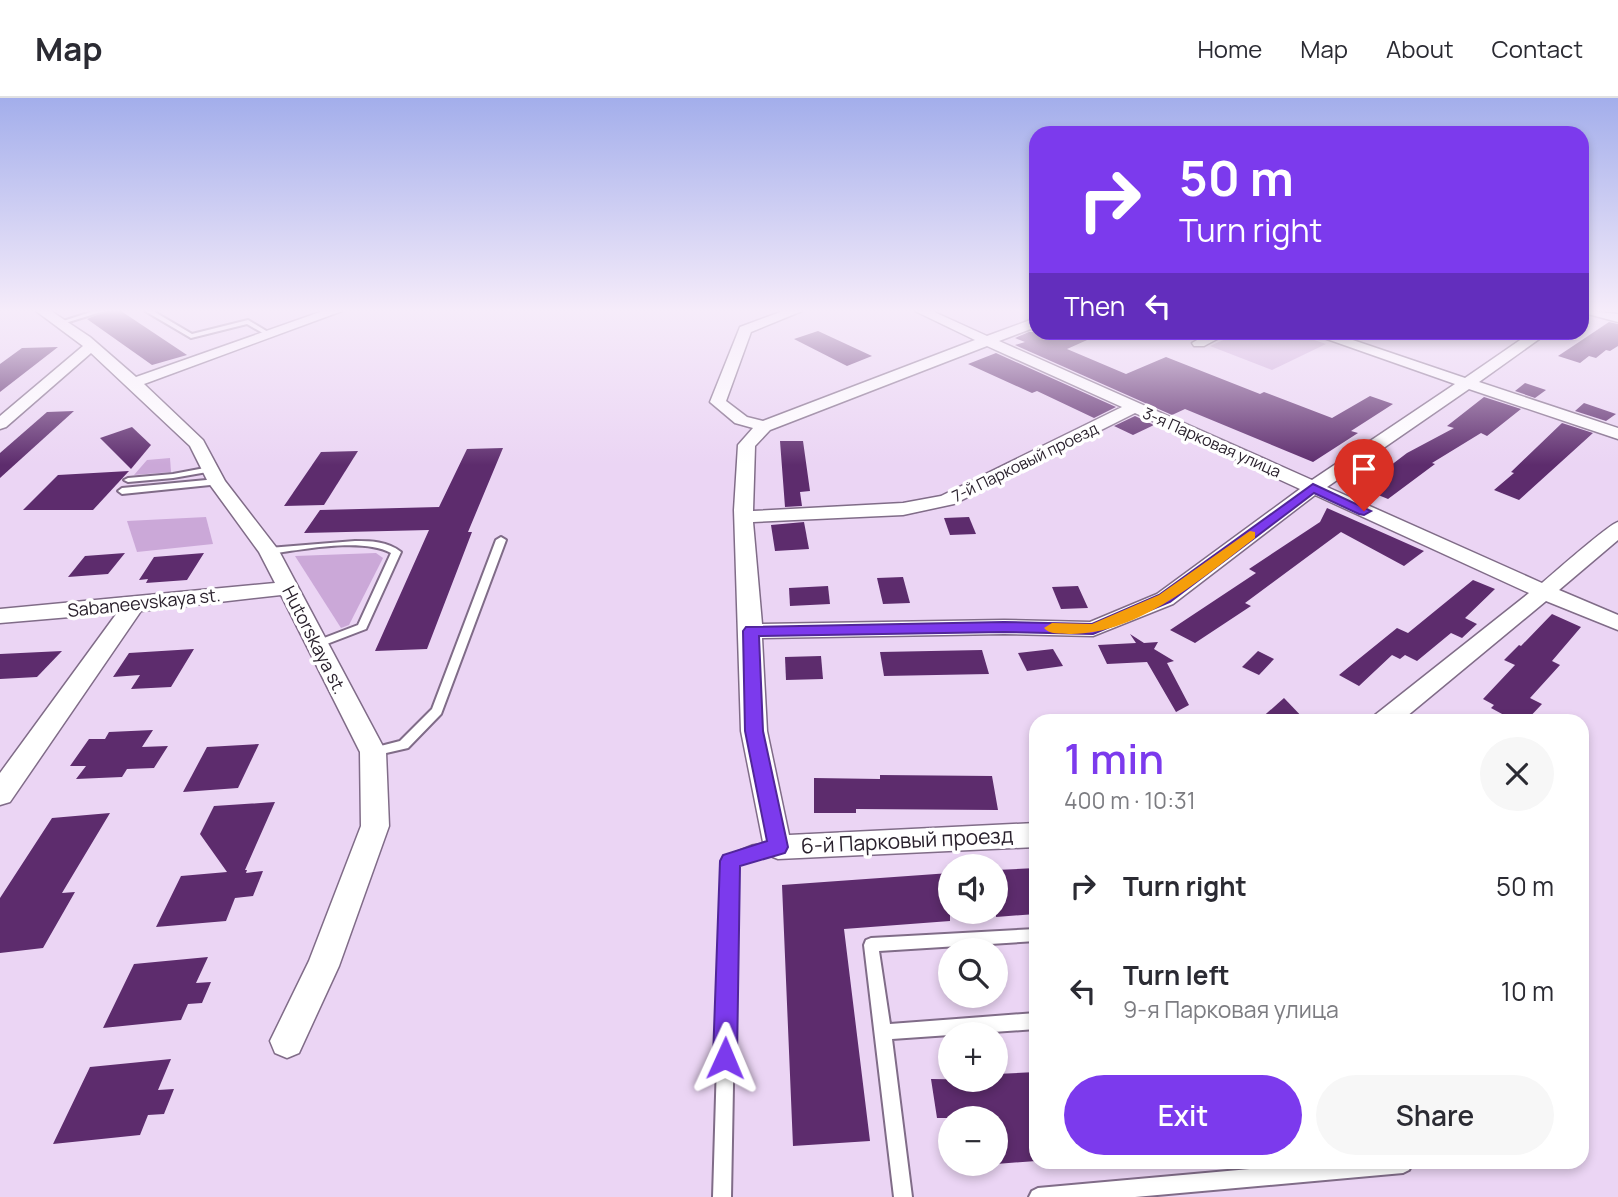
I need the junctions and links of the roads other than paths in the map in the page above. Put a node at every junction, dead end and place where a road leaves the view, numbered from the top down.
1 (72, 362) edge
2 (109, 362) edge
3 (193, 362) edge
4 (735, 362) edge
5 (928, 362) edge
6 (1036, 362) edge
7 (1401, 362) edge
8 (1497, 362) edge
9 (134, 383) junction
10 (1464, 384) junction
11 (1135, 407) junction
12 (0, 424) edge
13 (764, 426) junction
14 (1618, 434) edge
15 (213, 476) junction
16 (128, 480) dead end
17 (1313, 488) junction
18 (122, 491) dead end
19 (745, 517) junction
20 (1618, 528) edge
21 (501, 540) dead end
22 (269, 551) junction
23 (288, 588) junction
24 (1542, 591) junction
25 (134, 605) junction
26 (0, 616) edge
27 (1618, 623) edge
28 (751, 631) junction
29 (315, 645) junction
30 (1393, 714) edge
31 (373, 752) junction
32 (0, 794) edge
33 (1029, 835) edge
34 (778, 847) junction
35 (1029, 935) edge
36 (1029, 1022) edge
37 (883, 1032) junction
38 (287, 1041) dead end
39 (1348, 1169) edge
40 (722, 1197) edge
41 (903, 1197) edge
42 (1038, 1197) edge

1 - 12 street
2 - 9 street, Hutorskaya st.
3 - 9 street
4 - 13 street
5 - 13 street
6 - 11 street, 3-я Парковая улица
7 - 10 street
8 - 10 street
9 - 15 street, Hutorskaya st.
10 - 14 street
10 - 17 street
11 - 17 street, 3-я Парковая улица
11 - 19 street, 7-й Парковый проезд
13 - 19 street
15 - 16 lane
15 - 18 lane
15 - 22 street, Hutorskaya st.
17 - 24 street, 3-я Парковая улица
17 - 28 street
19 - 28 street
20 - 24 street
21 - 31 lane
22 - 23 street, Hutorskaya st.
22 - 29 lane
23 - 25 street, Sabaneevskaya st.
23 - 29 street, Hutorskaya st.
24 - 27 street, 3-я Парковая улица
24 - 30 street
25 - 26 street, Sabaneevskaya st.
25 - 32 street
28 - 34 street
29 - 31 street, Hutorskaya st.
31 - 38 street, Hutorskaya st.
33 - 34 street, 6-й Парковый проезд
34 - 40 lane
35 - 37 lane
36 - 37 lane
37 - 41 lane
39 - 42 lane

